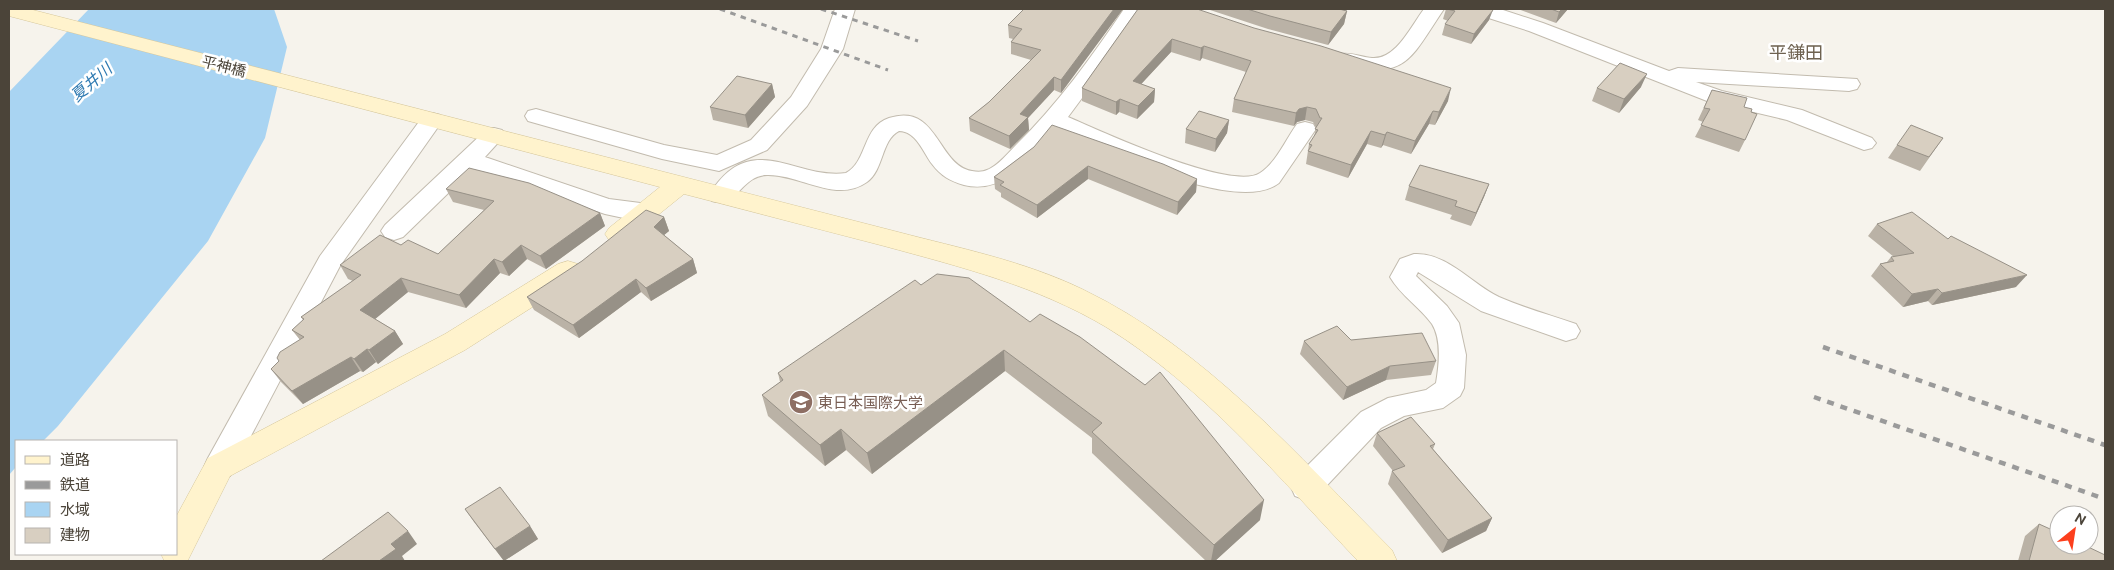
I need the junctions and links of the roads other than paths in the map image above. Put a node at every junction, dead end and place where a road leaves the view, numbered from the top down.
1 (845, 9) edge
2 (1134, 9) edge
3 (1434, 9) edge
4 (1480, 9) edge
5 (18, 13) edge
6 (1326, 53) edge
7 (1652, 71) junction
8 (1849, 84) dead end
9 (536, 116) dead end
10 (426, 118) junction
11 (1052, 120) junction
12 (1305, 129) dead end
13 (494, 135) junction
14 (1864, 143) dead end
15 (662, 152) junction
16 (474, 155) junction
17 (639, 174) junction
18 (679, 185) junction
19 (721, 195) junction
20 (647, 211) junction
21 (394, 231) dead end
22 (1566, 331) dead end
23 (219, 467) junction
24 (1306, 486) junction
25 (178, 546) edge
26 (1380, 561) edge

1 - 15 street
2 - 11 street
3 - 6 street
4 - 7 street
5 - 10 street, 平神橋
7 - 8 street
7 - 14 street
9 - 15 street
10 - 13 street, 平神橋
10 - 23 street
11 - 12 street
11 - 19 street
13 - 16 street
13 - 17 street, 平神橋
15 - 17 street
16 - 20 street
16 - 21 street
17 - 18 street, 平神橋
18 - 19 street, 平神橋
18 - 20 street
19 - 24 street, 平神橋
20 - 23 street
22 - 24 street
23 - 25 street
24 - 26 street, 平神橋

